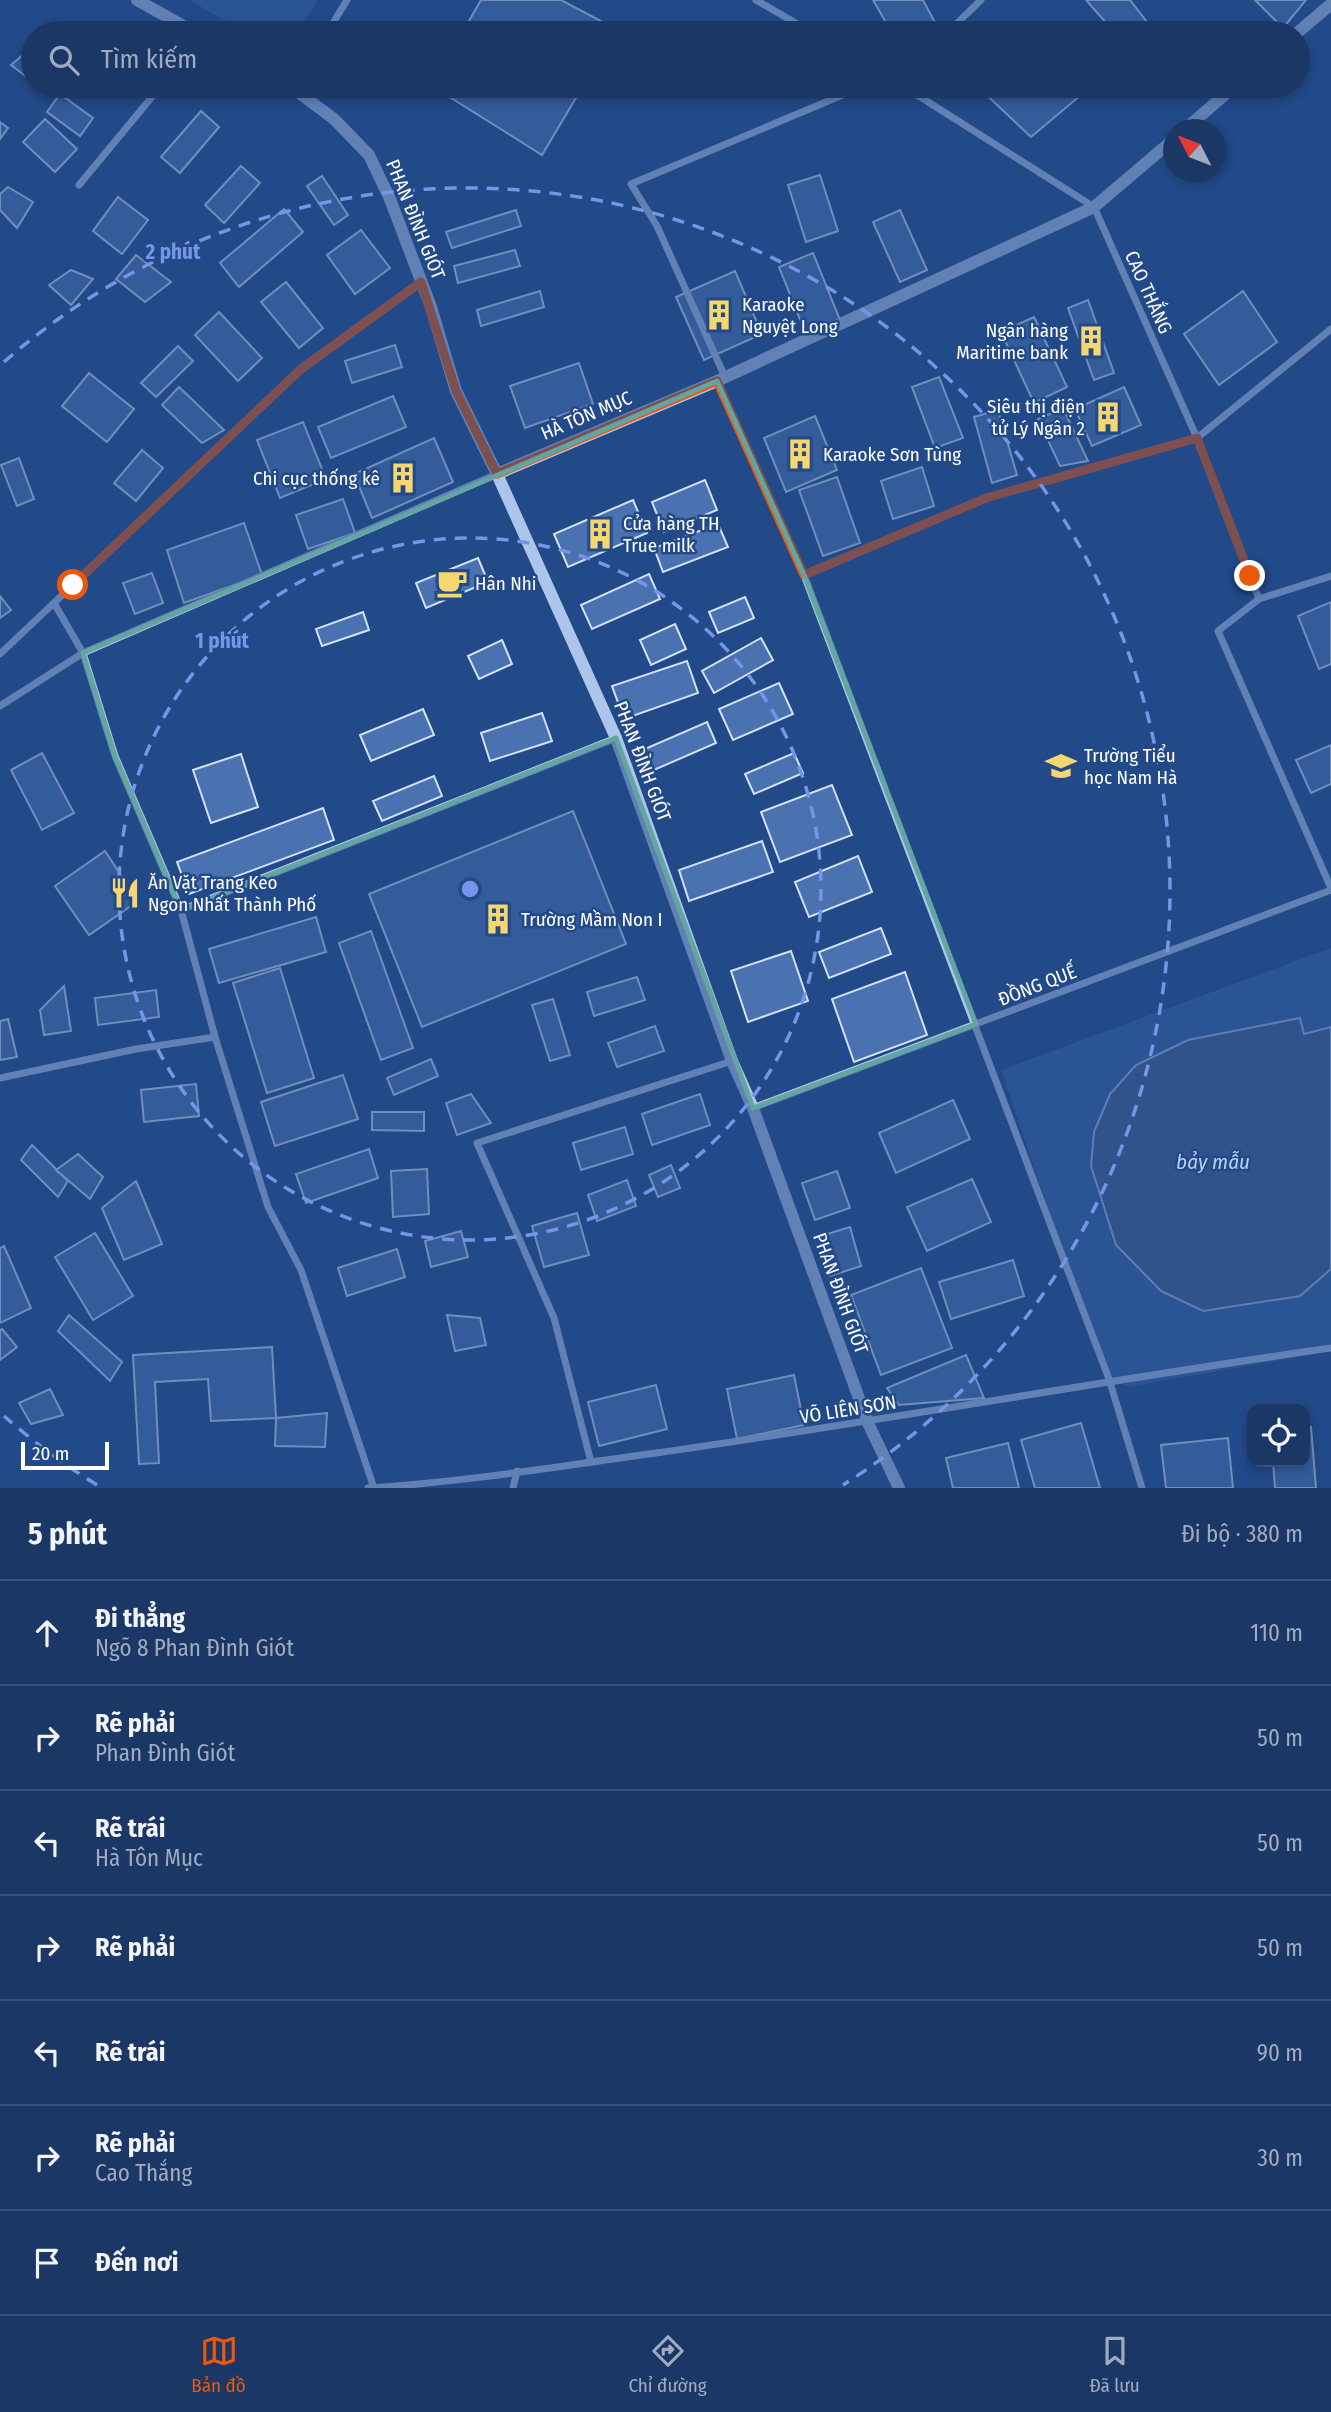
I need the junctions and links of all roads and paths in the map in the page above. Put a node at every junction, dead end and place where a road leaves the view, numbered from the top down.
1 (137, 0) edge
2 (346, 0) edge
3 (756, 0) edge
4 (981, 0) edge
5 (1331, 4) edge
6 (175, 21) edge
7 (334, 21) edge
8 (792, 21) edge
9 (959, 21) edge
10 (1310, 22) edge
11 (151, 98) edge
12 (308, 98) edge
13 (835, 98) edge
14 (922, 98) edge
15 (1221, 98) edge
16 (1197, 119) edge
17 (1163, 148) edge
18 (79, 185) dead end
19 (1094, 207) junction
20 (421, 282) junction
21 (1331, 329) edge
22 (721, 379) junction
23 (1197, 438) junction
24 (497, 474) junction
25 (804, 575) junction
26 (1331, 576) edge
27 (1259, 599) junction
28 (54, 603) junction
29 (83, 653) junction
30 (0, 654) edge
31 (0, 706) edge
32 (616, 738) junction
33 (1331, 889) edge
34 (181, 910) junction
35 (976, 1024) junction
36 (215, 1037) junction
37 (732, 1061) junction
38 (0, 1078) edge
39 (753, 1108) junction
40 (1331, 1348) edge
41 (1110, 1379) junction
42 (868, 1423) junction
43 (591, 1462) junction
44 (517, 1471) junction
45 (368, 1488) edge
46 (374, 1488) edge
47 (513, 1488) edge
48 (899, 1488) edge
49 (1142, 1488) edge

1 - 6 street
2 - 7 street
3 - 8 street
4 - 9 street
5 - 10 street
11 - 18 street
12 - 20 street, PHAN ĐÌNH GIÓT
13 - 22 street
14 - 19 street
15 - 16 street
17 - 19 street, HÀ TÔN MỤC
19 - 22 street, HÀ TÔN MỤC
19 - 23 street, CAO THẮNG
20 - 24 street, PHAN ĐÌNH GIÓT
20 - 28 street
21 - 23 street
22 - 24 street, HÀ TÔN MỤC
22 - 25 street
23 - 25 street
23 - 27 street, CAO THẮNG
24 - 29 street, HÀ TÔN MỤC
24 - 32 street, PHAN ĐÌNH GIÓT
25 - 35 street
26 - 27 street
27 - 33 street
28 - 29 street
28 - 30 street
29 - 31 street, HÀ TÔN MỤC
29 - 34 street
32 - 34 street
32 - 37 street, PHAN ĐÌNH GIÓT
33 - 35 street, ĐỒNG QUẾ
34 - 36 street
35 - 39 street, ĐỒNG QUẾ
35 - 41 street
36 - 38 street
36 - 46 street
37 - 39 street, PHAN ĐÌNH GIÓT
37 - 43 street
39 - 42 street, PHAN ĐÌNH GIÓT
40 - 41 street, VÕ LIÊN SƠN
41 - 42 street, VÕ LIÊN SƠN
41 - 49 street
42 - 43 street, VÕ LIÊN SƠN
42 - 48 street, PHAN ĐÌNH GIÓT
43 - 44 street, VÕ LIÊN SƠN
44 - 46 street, VÕ LIÊN SƠN
44 - 47 street
45 - 46 street, VÕ LIÊN SƠN

